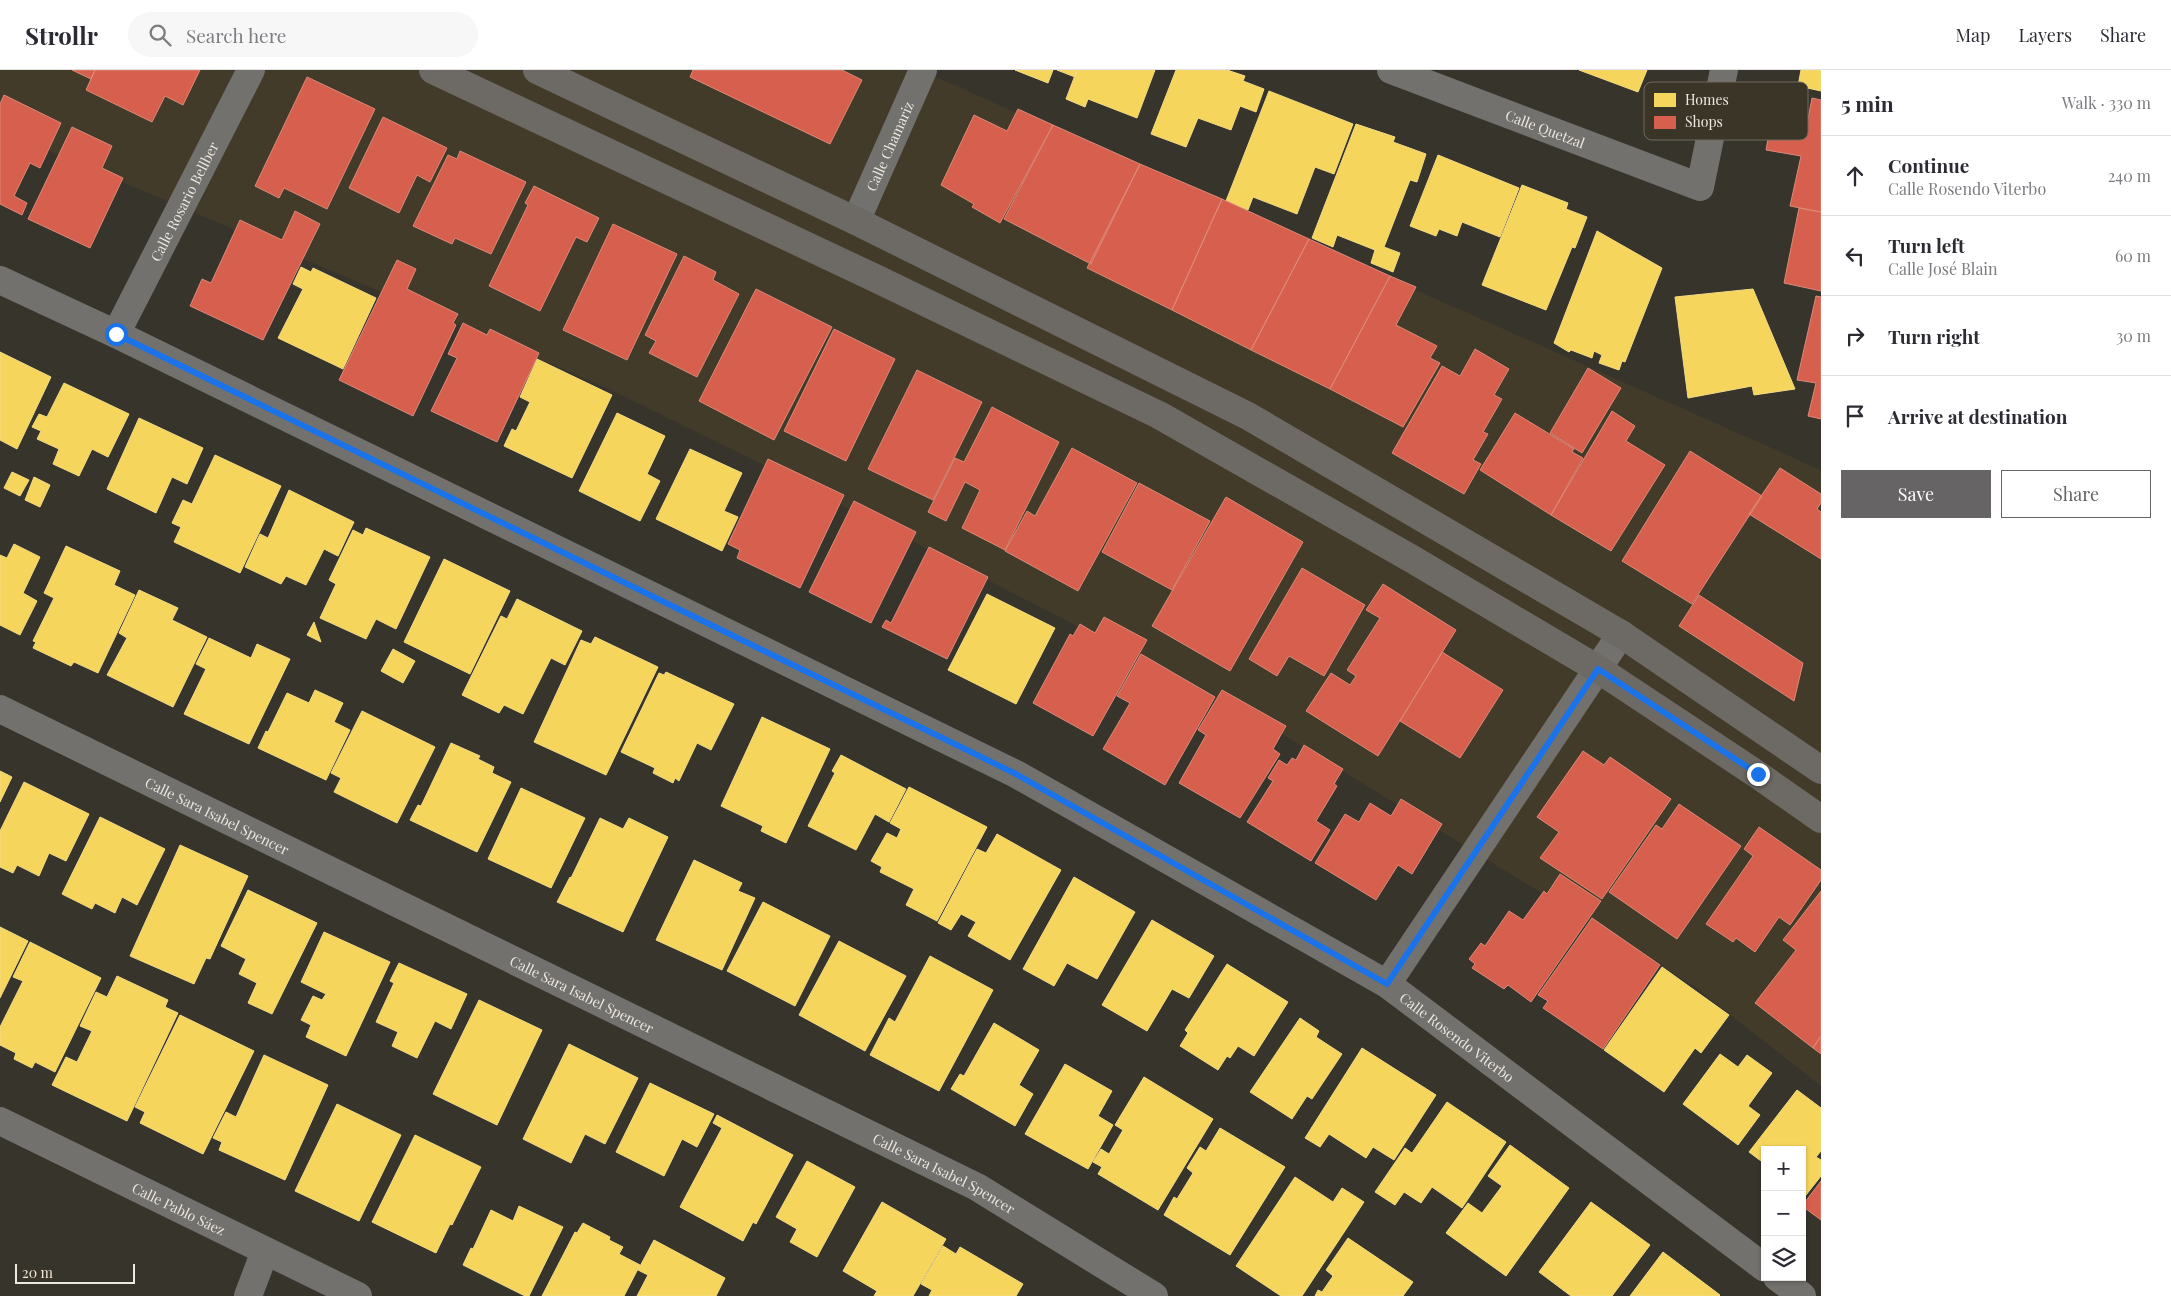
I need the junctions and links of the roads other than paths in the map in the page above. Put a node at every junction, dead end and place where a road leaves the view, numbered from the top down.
1 (251, 70) edge
2 (432, 70) edge
3 (537, 70) edge
4 (923, 70) edge
5 (1391, 70) edge
6 (1710, 140) edge
7 (856, 221) junction
8 (0, 280) edge
9 (116, 334) junction
10 (1621, 634) junction
11 (1598, 669) junction
12 (0, 709) edge
13 (1821, 770) edge
14 (1821, 819) edge
15 (1387, 984) junction
16 (0, 1121) edge
17 (265, 1251) junction
18 (1761, 1265) edge
19 (1782, 1281) edge
20 (248, 1296) edge
21 (358, 1296) edge
22 (1154, 1296) edge
23 (1802, 1296) edge

1 - 9 street, Calle Rosario Bellber
2 - 11 street
3 - 7 street
4 - 7 street, Calle Chamariz
5 - 6 street, Calle Quetzal
7 - 10 street
8 - 9 street, Calle Rosendo Viterbo
9 - 15 street, Calle Rosendo Viterbo
10 - 11 street
10 - 13 street
11 - 14 street
11 - 15 street
12 - 22 street, Calle Sara Isabel Spencer
15 - 18 street, Calle Rosendo Viterbo
16 - 17 street, Calle Pablo Sáez
17 - 20 street
17 - 21 street, Calle Pablo Sáez
19 - 23 street

